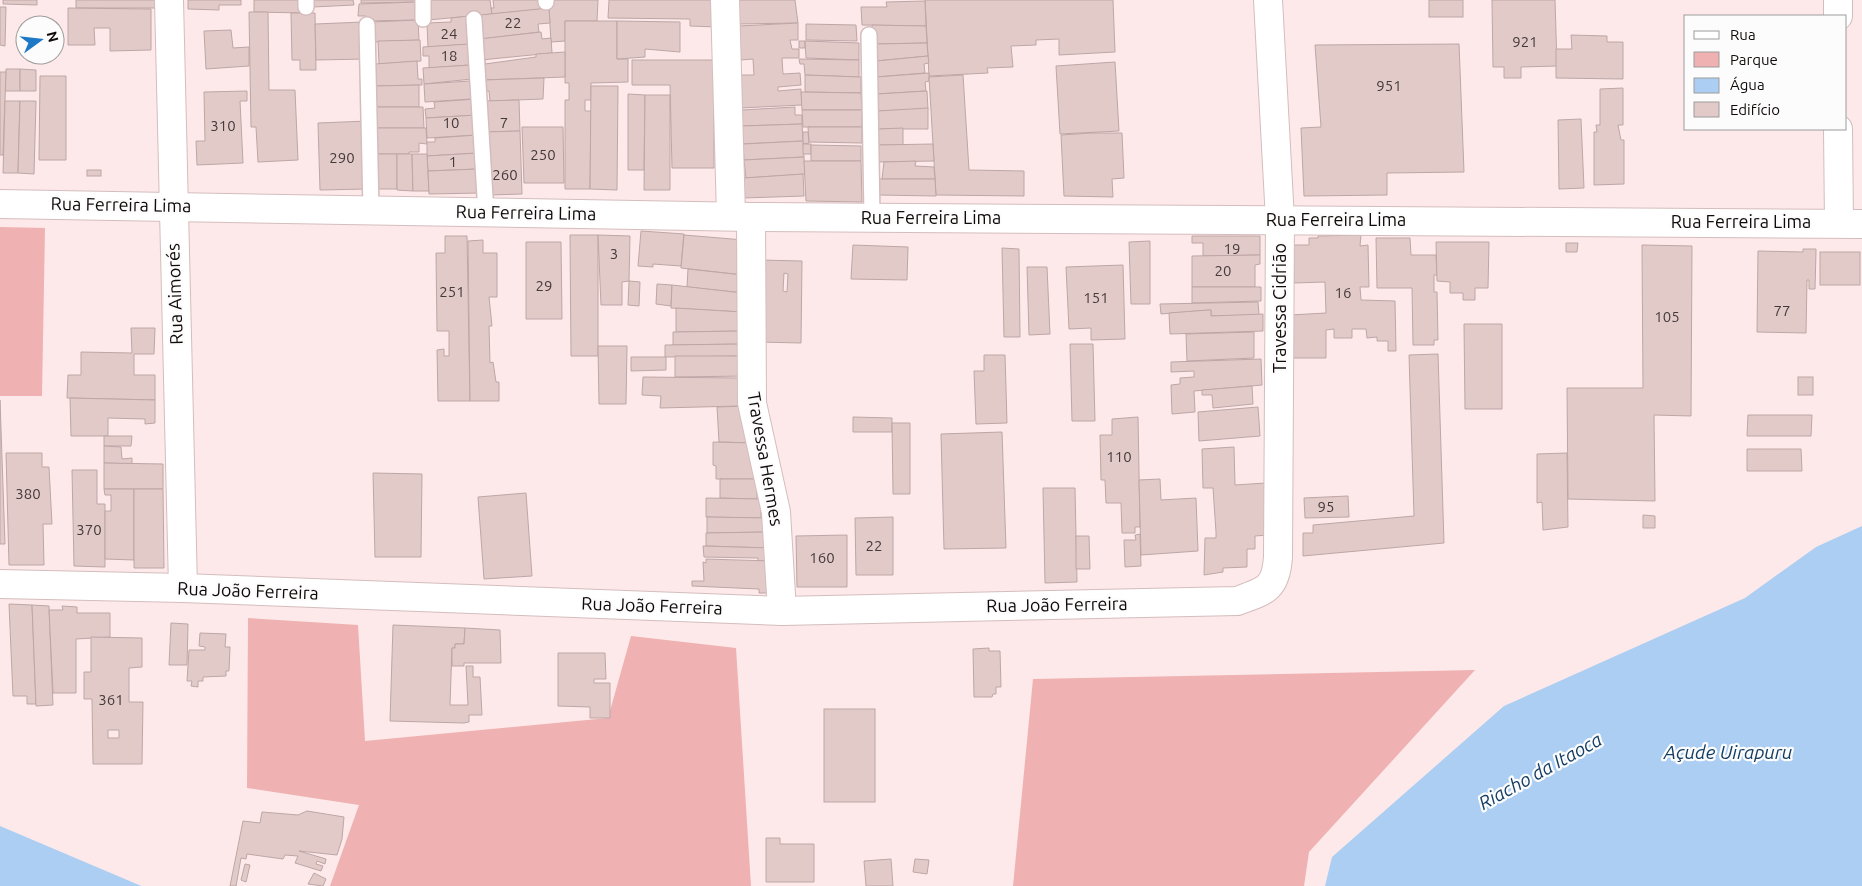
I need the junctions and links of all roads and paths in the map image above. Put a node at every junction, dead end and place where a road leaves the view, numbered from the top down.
1 (169, 0) edge
2 (423, 0) edge
3 (725, 0) edge
4 (1268, 0) edge
5 (1838, 0) edge
6 (1838, 15) edge
7 (423, 19) dead end
8 (474, 19) dead end
9 (367, 25) dead end
10 (869, 34) dead end
11 (1838, 130) edge
12 (0, 204) edge
13 (172, 206) junction
14 (371, 210) junction
15 (486, 213) junction
16 (741, 216) junction
17 (872, 217) junction
18 (1280, 220) junction
19 (1851, 223) edge
20 (1278, 557) joint
21 (0, 584) edge
22 (183, 588) junction
23 (782, 611) junction

1 - 13 street, Rua Aimorés
2 - 7 lane
3 - 16 street, Travessa Hermes
4 - 18 street, Travessa Cidrião
5 - 6 street
8 - 15 lane
9 - 14 lane
10 - 17 lane
11 - 19 street
12 - 13 street, Rua Ferreira Lima
13 - 14 street, Rua Ferreira Lima
13 - 22 street, Rua Aimorés
14 - 15 street, Rua Ferreira Lima
15 - 16 street, Rua Ferreira Lima
16 - 17 street, Rua Ferreira Lima
16 - 23 street, Travessa Hermes
17 - 18 street, Rua Ferreira Lima
18 - 19 street, Rua Ferreira Lima
18 - 20 street, Travessa Cidrião
20 - 23 street, Rua João Ferreira
21 - 22 street, Rua João Ferreira
22 - 23 street, Rua João Ferreira

